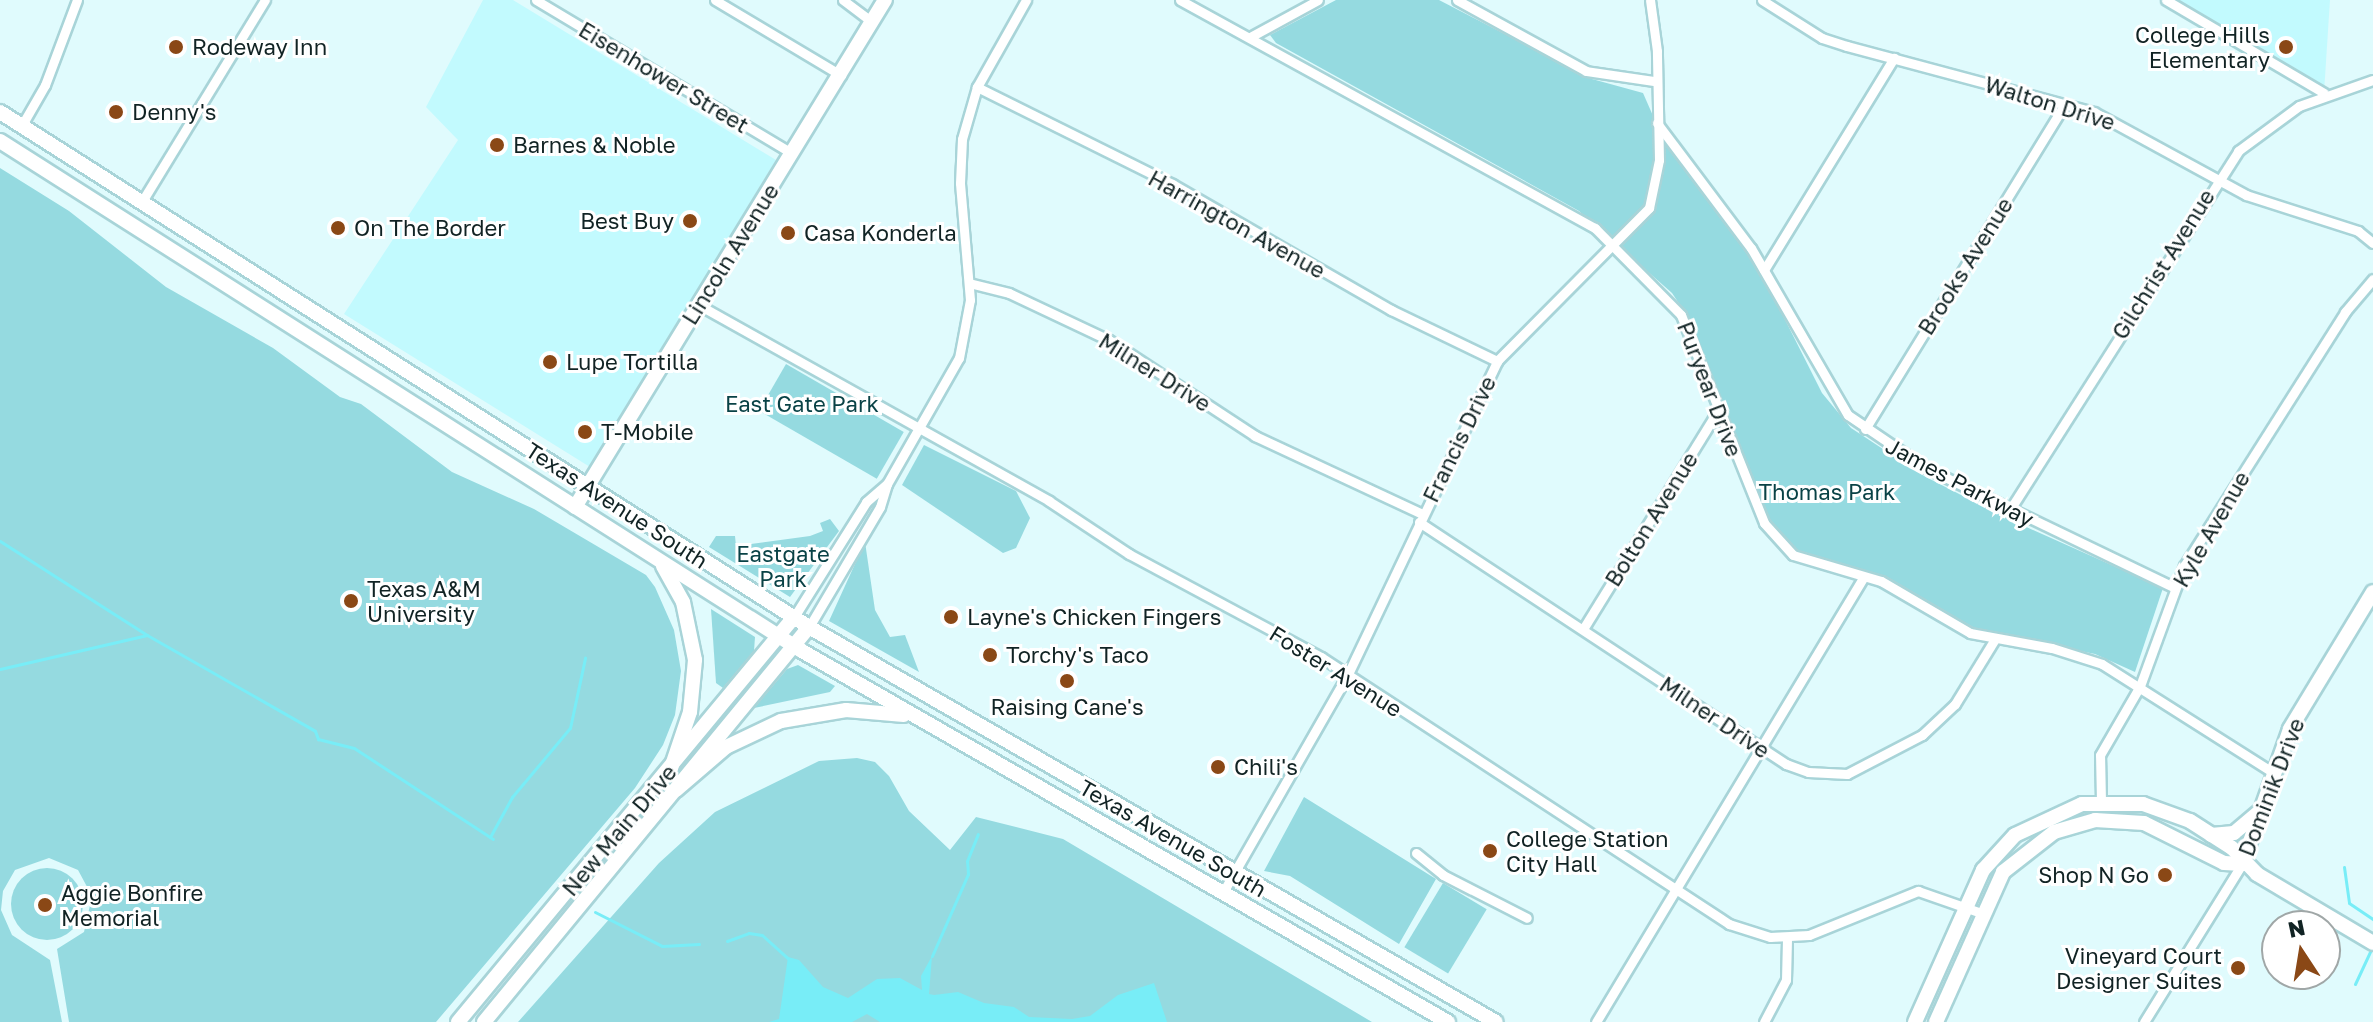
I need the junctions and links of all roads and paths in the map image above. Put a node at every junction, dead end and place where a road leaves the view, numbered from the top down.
1 (77, 0) edge
2 (265, 0) edge
3 (536, 0) edge
4 (715, 0) edge
5 (843, 0) edge
6 (885, 0) edge
7 (1026, 0) edge
8 (1180, 0) edge
9 (1318, 0) edge
10 (1457, 0) edge
11 (1650, 0) edge
12 (1762, 0) edge
13 (2166, 0) edge
14 (872, 22) junction
15 (1252, 36) junction
16 (1894, 58) junction
17 (841, 75) junction
18 (2373, 80) edge
19 (1654, 81) junction
20 (977, 87) junction
21 (2324, 93) junction
22 (2065, 104) junction
23 (0, 112) edge
24 (1657, 123) junction
25 (22, 125) junction
26 (0, 141) edge
27 (792, 153) junction
28 (2216, 180) junction
29 (141, 203) junction
30 (2373, 243) edge
31 (1615, 247) junction
32 (1764, 270) junction
33 (2373, 279) edge
34 (969, 283) junction
35 (699, 305) junction
36 (348, 333) junction
37 (334, 354) junction
38 (1497, 361) junction
39 (1718, 410) junction
40 (1865, 429) junction
41 (920, 432) junction
42 (887, 484) junction
43 (587, 486) junction
44 (575, 507) junction
45 (2009, 511) junction
46 (1421, 518) junction
47 (661, 562) junction
48 (1863, 578) junction
49 (2175, 588) junction
50 (2373, 592) edge
51 (794, 617) junction
52 (809, 627) junction
53 (1583, 629) junction
54 (1995, 639) junction
55 (787, 641) junction
56 (1348, 674) junction
57 (2140, 686) junction
58 (912, 716) junction
59 (1759, 747) junction
60 (1050, 766) junction
61 (671, 768) junction
62 (2274, 773) junction
63 (1036, 787) junction
64 (676, 790) junction
65 (2101, 801) junction
66 (2264, 808) junction
67 (2211, 835) junction
68 (1416, 853) dead end
69 (2242, 864) junction
70 (1234, 873) junction
71 (1672, 890) junction
72 (1222, 894) junction
73 (1965, 905) junction
74 (1981, 913) junction
75 (1527, 918) dead end
76 (1787, 938) junction
77 (2373, 943) edge
78 (493, 979) junction
79 (509, 992) junction
80 (458, 1022) edge
81 (484, 1022) edge
82 (1448, 1022) edge
83 (1496, 1022) edge
84 (1596, 1022) edge
85 (1764, 1022) edge
86 (1915, 1022) edge
87 (1936, 1022) edge
88 (2144, 1022) edge

1 - 25 street
2 - 29 street
3 - 27 street, Eisenhower Street
4 - 17 street
5 - 14 street
6 - 14 main road, Lincoln Avenue
7 - 20 street
8 - 15 street, Puryear Drive
9 - 15 street
10 - 19 street
11 - 19 street, Francis Drive
12 - 16 street, Walton Drive
13 - 21 street
14 - 17 main road, Lincoln Avenue
15 - 31 street, Puryear Drive
16 - 22 street, Walton Drive
16 - 32 street
17 - 27 main road, Lincoln Avenue
18 - 21 street, Gilchrist Avenue
19 - 24 street, Francis Drive
20 - 34 street
20 - 38 street, Harrington Avenue
21 - 28 street, Gilchrist Avenue
22 - 28 street, Walton Drive
22 - 40 street, Brooks Avenue
23 - 25 main road, Texas Avenue South
24 - 31 street, Francis Drive
24 - 32 street, James Parkway
25 - 29 main road, Texas Avenue South
26 - 37 main road, Texas Avenue South
27 - 35 main road, Lincoln Avenue
28 - 30 street, Walton Drive
28 - 45 street, Gilchrist Avenue
29 - 36 main road, Texas Avenue South
31 - 38 street, Francis Drive
31 - 39 street, Puryear Drive
32 - 40 street, James Parkway
33 - 49 street, Kyle Avenue
34 - 41 street
34 - 46 street, Milner Drive
35 - 41 street, Foster Avenue
35 - 43 main road, Lincoln Avenue
36 - 37 main road
36 - 43 main road, Texas Avenue South
37 - 44 main road, Texas Avenue South
38 - 46 street, Francis Drive
39 - 48 street, Puryear Drive
39 - 53 street, Bolton Avenue
40 - 45 street, James Parkway
41 - 42 street
41 - 56 street, Foster Avenue
42 - 51 street
42 - 52 street
43 - 44 main road, Lincoln Avenue
43 - 51 main road, Texas Avenue South
44 - 47 main road, Texas Avenue South
45 - 49 street, James Parkway
46 - 53 street, Milner Drive
46 - 56 street, Francis Drive
47 - 55 main road, Texas Avenue South
47 - 61 main road
48 - 54 street, Puryear Drive
48 - 59 street
49 - 57 street, Kyle Avenue
50 - 62 main road, Dominik Drive
51 - 52 main road, Texas Avenue South
51 - 55 main road
52 - 55 main road
52 - 60 main road, Texas Avenue South
53 - 59 street, Milner Drive
54 - 57 street, Puryear Drive
54 - 59 street, Milner Drive
55 - 58 main road, Texas Avenue South
55 - 61 main road, New Main Drive
55 - 64 main road, New Main Drive
56 - 70 street, Francis Drive
56 - 71 street, Foster Avenue
57 - 62 street, Puryear Drive
57 - 65 street, Kyle Avenue
58 - 63 main road, Texas Avenue South
58 - 64 main road
59 - 71 street
60 - 63 main road
60 - 70 main road, Texas Avenue South
61 - 78 main road, New Main Drive
62 - 66 main road, Dominik Drive
63 - 72 main road, Texas Avenue South
64 - 79 main road, New Main Drive
65 - 67 main road
65 - 73 main road
66 - 67 main road
66 - 69 main road, Dominik Drive
67 - 69 main road
68 - 75 street
69 - 74 main road
69 - 77 main road
69 - 88 street, Dominik Drive
70 - 72 street, Francis Drive
70 - 83 main road, Texas Avenue South
71 - 76 street, Foster Avenue
71 - 84 street
72 - 82 main road, Texas Avenue South
73 - 74 street, Foster Avenue
73 - 76 street, Foster Avenue
73 - 86 main road
74 - 87 main road
76 - 85 street
78 - 79 main road
78 - 80 main road, New Main Drive
79 - 81 main road, New Main Drive

